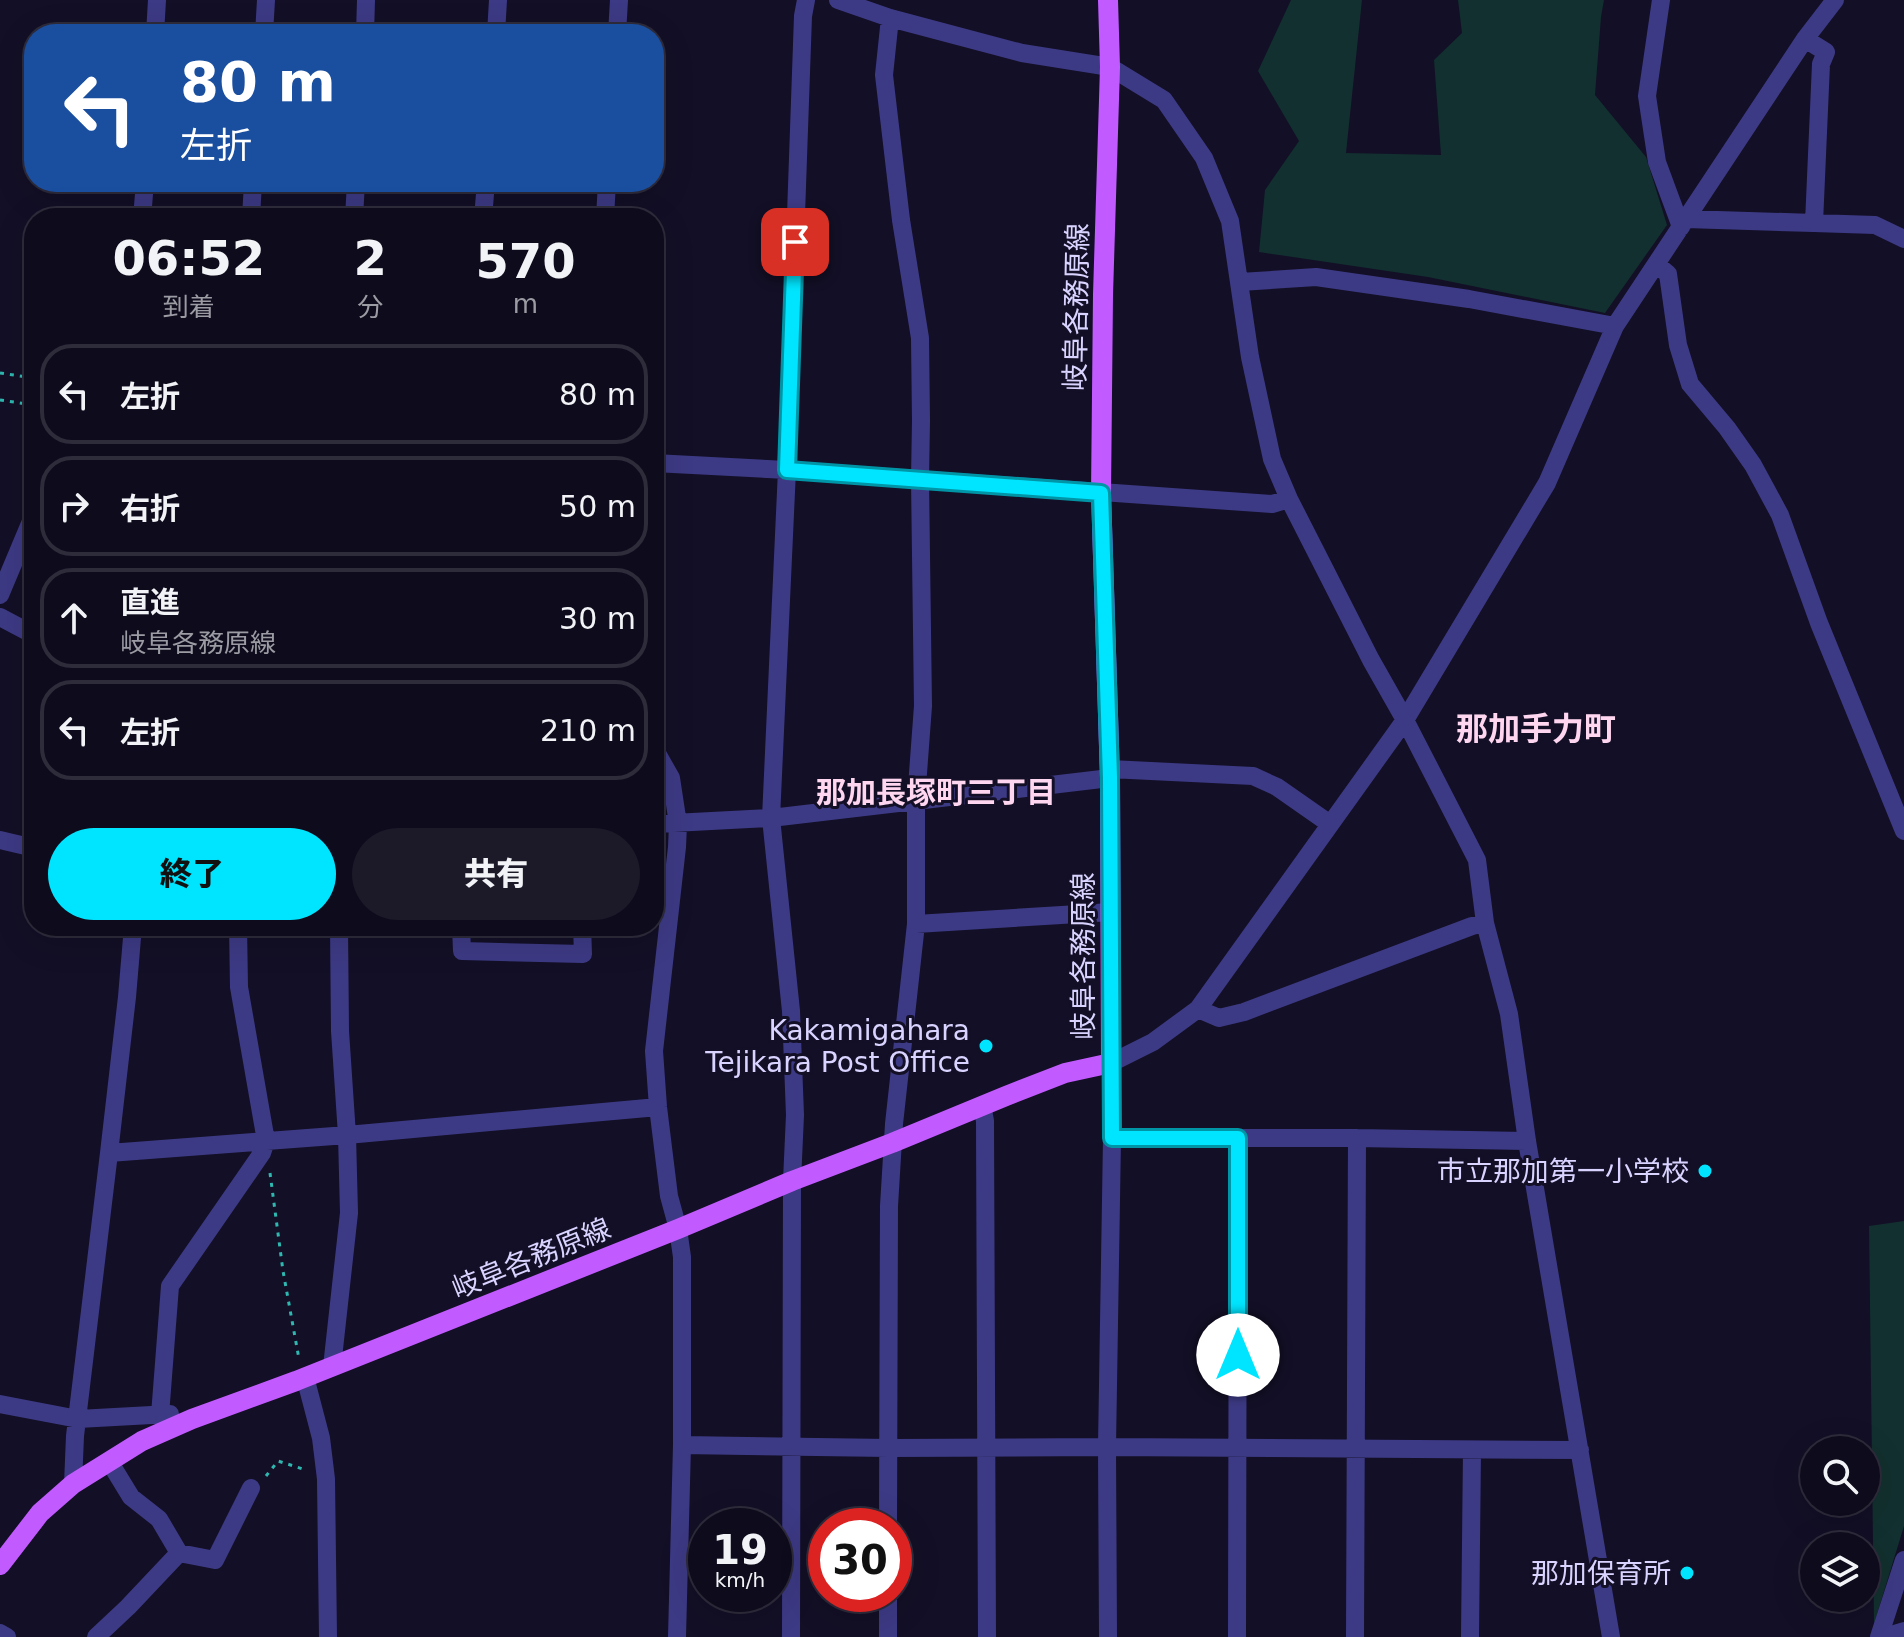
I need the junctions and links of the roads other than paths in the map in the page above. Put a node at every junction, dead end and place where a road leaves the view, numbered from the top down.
1 (157, 0) edge
2 (266, 0) edge
3 (366, 0) edge
4 (498, 0) edge
5 (619, 0) edge
6 (806, 0) edge
7 (838, 0) edge
8 (1108, 0) edge
9 (1661, 0) edge
10 (1835, 0) edge
11 (890, 18) junction
12 (156, 24) edge
13 (265, 24) edge
14 (365, 24) edge
15 (497, 24) edge
16 (618, 24) edge
17 (1805, 39) junction
18 (1110, 67) junction
19 (1684, 223) junction
20 (1814, 223) junction
21 (1904, 239) edge
22 (1656, 264) junction
23 (1240, 282) junction
24 (1615, 326) junction
25 (664, 464) edge
26 (787, 470) junction
27 (920, 479) junction
28 (1101, 493) junction
29 (1289, 499) junction
30 (24, 538) edge
31 (0, 595) edge
32 (0, 617) edge
33 (24, 630) edge
34 (1405, 720) junction
35 (664, 766) edge
36 (1110, 774) junction
37 (916, 800) junction
38 (771, 818) junction
39 (664, 824) edge
40 (678, 824) junction
41 (1330, 824) junction
42 (1904, 829) edge
43 (0, 840) edge
44 (24, 846) edge
45 (1111, 912) junction
46 (1485, 923) junction
47 (916, 924) junction
48 (132, 936) edge
49 (238, 936) edge
50 (339, 936) edge
51 (461, 936) edge
52 (582, 936) edge
53 (1198, 1009) junction
54 (1111, 1063) junction
55 (982, 1105) junction
56 (658, 1107) junction
57 (347, 1135) junction
58 (1112, 1138) junction
59 (1238, 1138) junction
60 (1357, 1138) junction
61 (266, 1141) junction
62 (1527, 1141) junction
63 (892, 1143) junction
64 (109, 1153) junction
65 (792, 1181) junction
66 (678, 1229) junction
67 (332, 1367) junction
68 (305, 1377) junction
69 (0, 1404) edge
70 (160, 1415) junction
71 (78, 1419) junction
72 (192, 1419) junction
73 (682, 1445) junction
74 (791, 1447) junction
75 (1107, 1447) junction
76 (889, 1448) junction
77 (987, 1448) junction
78 (1238, 1448) junction
79 (1356, 1449) junction
80 (1472, 1450) junction
81 (1580, 1450) junction
82 (109, 1461) junction
83 (73, 1484) junction
84 (251, 1488) road end
85 (888, 1508) edge
86 (179, 1553) junction
87 (2, 1559) edge
88 (1904, 1560) edge
89 (888, 1612) edge
90 (1904, 1631) edge
91 (0, 1633) edge
92 (7, 1637) edge
93 (96, 1637) edge
94 (328, 1637) edge
95 (677, 1637) edge
96 (791, 1637) edge
97 (888, 1637) edge
98 (987, 1637) edge
99 (1108, 1637) edge
100 (1237, 1637) edge
101 (1355, 1637) edge
102 (1470, 1637) edge
103 (1611, 1637) edge
104 (1882, 1637) edge

1 - 12 street
2 - 13 street
3 - 14 street
4 - 15 street
5 - 16 street
6 - 26 street
7 - 11 street
8 - 18 main road, 岐阜各務原線
9 - 19 street
10 - 17 street
11 - 18 street
11 - 27 street
17 - 19 street
17 - 20 street
18 - 23 street
18 - 28 main road, 岐阜各務原線
19 - 20 street
19 - 22 street
20 - 21 street
22 - 24 street
22 - 42 street
23 - 24 street
23 - 29 street
24 - 34 street
25 - 26 street
26 - 27 street
26 - 38 street
27 - 28 street
27 - 37 street
28 - 29 street
28 - 36 main road, 岐阜各務原線
29 - 34 street
30 - 31 street
32 - 33 street
34 - 41 street
34 - 46 street
35 - 40 street
36 - 37 street
36 - 41 street
36 - 45 main road, 岐阜各務原線
37 - 38 street
37 - 47 street
38 - 40 street
38 - 65 street
39 - 40 street
40 - 56 street
41 - 53 street
43 - 44 street
45 - 47 street
45 - 54 main road, 岐阜各務原線
46 - 53 street
46 - 62 street
47 - 63 street
48 - 64 street
49 - 61 street
50 - 57 street
51 - 52 street
53 - 54 street
54 - 55 main road, 岐阜各務原線
54 - 58 street
55 - 63 main road, 岐阜各務原線
55 - 77 street
56 - 57 street
56 - 66 street
57 - 61 street
57 - 67 street
58 - 59 street
58 - 75 street
59 - 60 street
59 - 78 street
60 - 62 street
60 - 79 street
61 - 64 street
61 - 70 street
62 - 81 street
63 - 65 main road, 岐阜各務原線
63 - 76 street
64 - 71 street
65 - 66 main road, 岐阜各務原線
65 - 74 street
66 - 67 main road, 岐阜各務原線
66 - 73 street
67 - 68 main road, 岐阜各務原線
68 - 72 main road, 岐阜各務原線
68 - 94 street
69 - 71 street
70 - 71 street
70 - 72 street
71 - 83 street
72 - 82 main road, 岐阜各務原線
73 - 74 street
73 - 95 street
74 - 76 street
74 - 96 street
75 - 77 street
75 - 78 street
75 - 99 street
76 - 77 street
76 - 85 street
77 - 98 street
78 - 79 street
78 - 100 street
79 - 80 street
79 - 101 street
80 - 81 street
80 - 102 street
81 - 103 street
82 - 83 main road, 岐阜各務原線
82 - 86 street
83 - 87 main road, 岐阜各務原線
84 - 86 street
86 - 93 street
88 - 104 street
89 - 97 street
90 - 104 street
91 - 92 street

